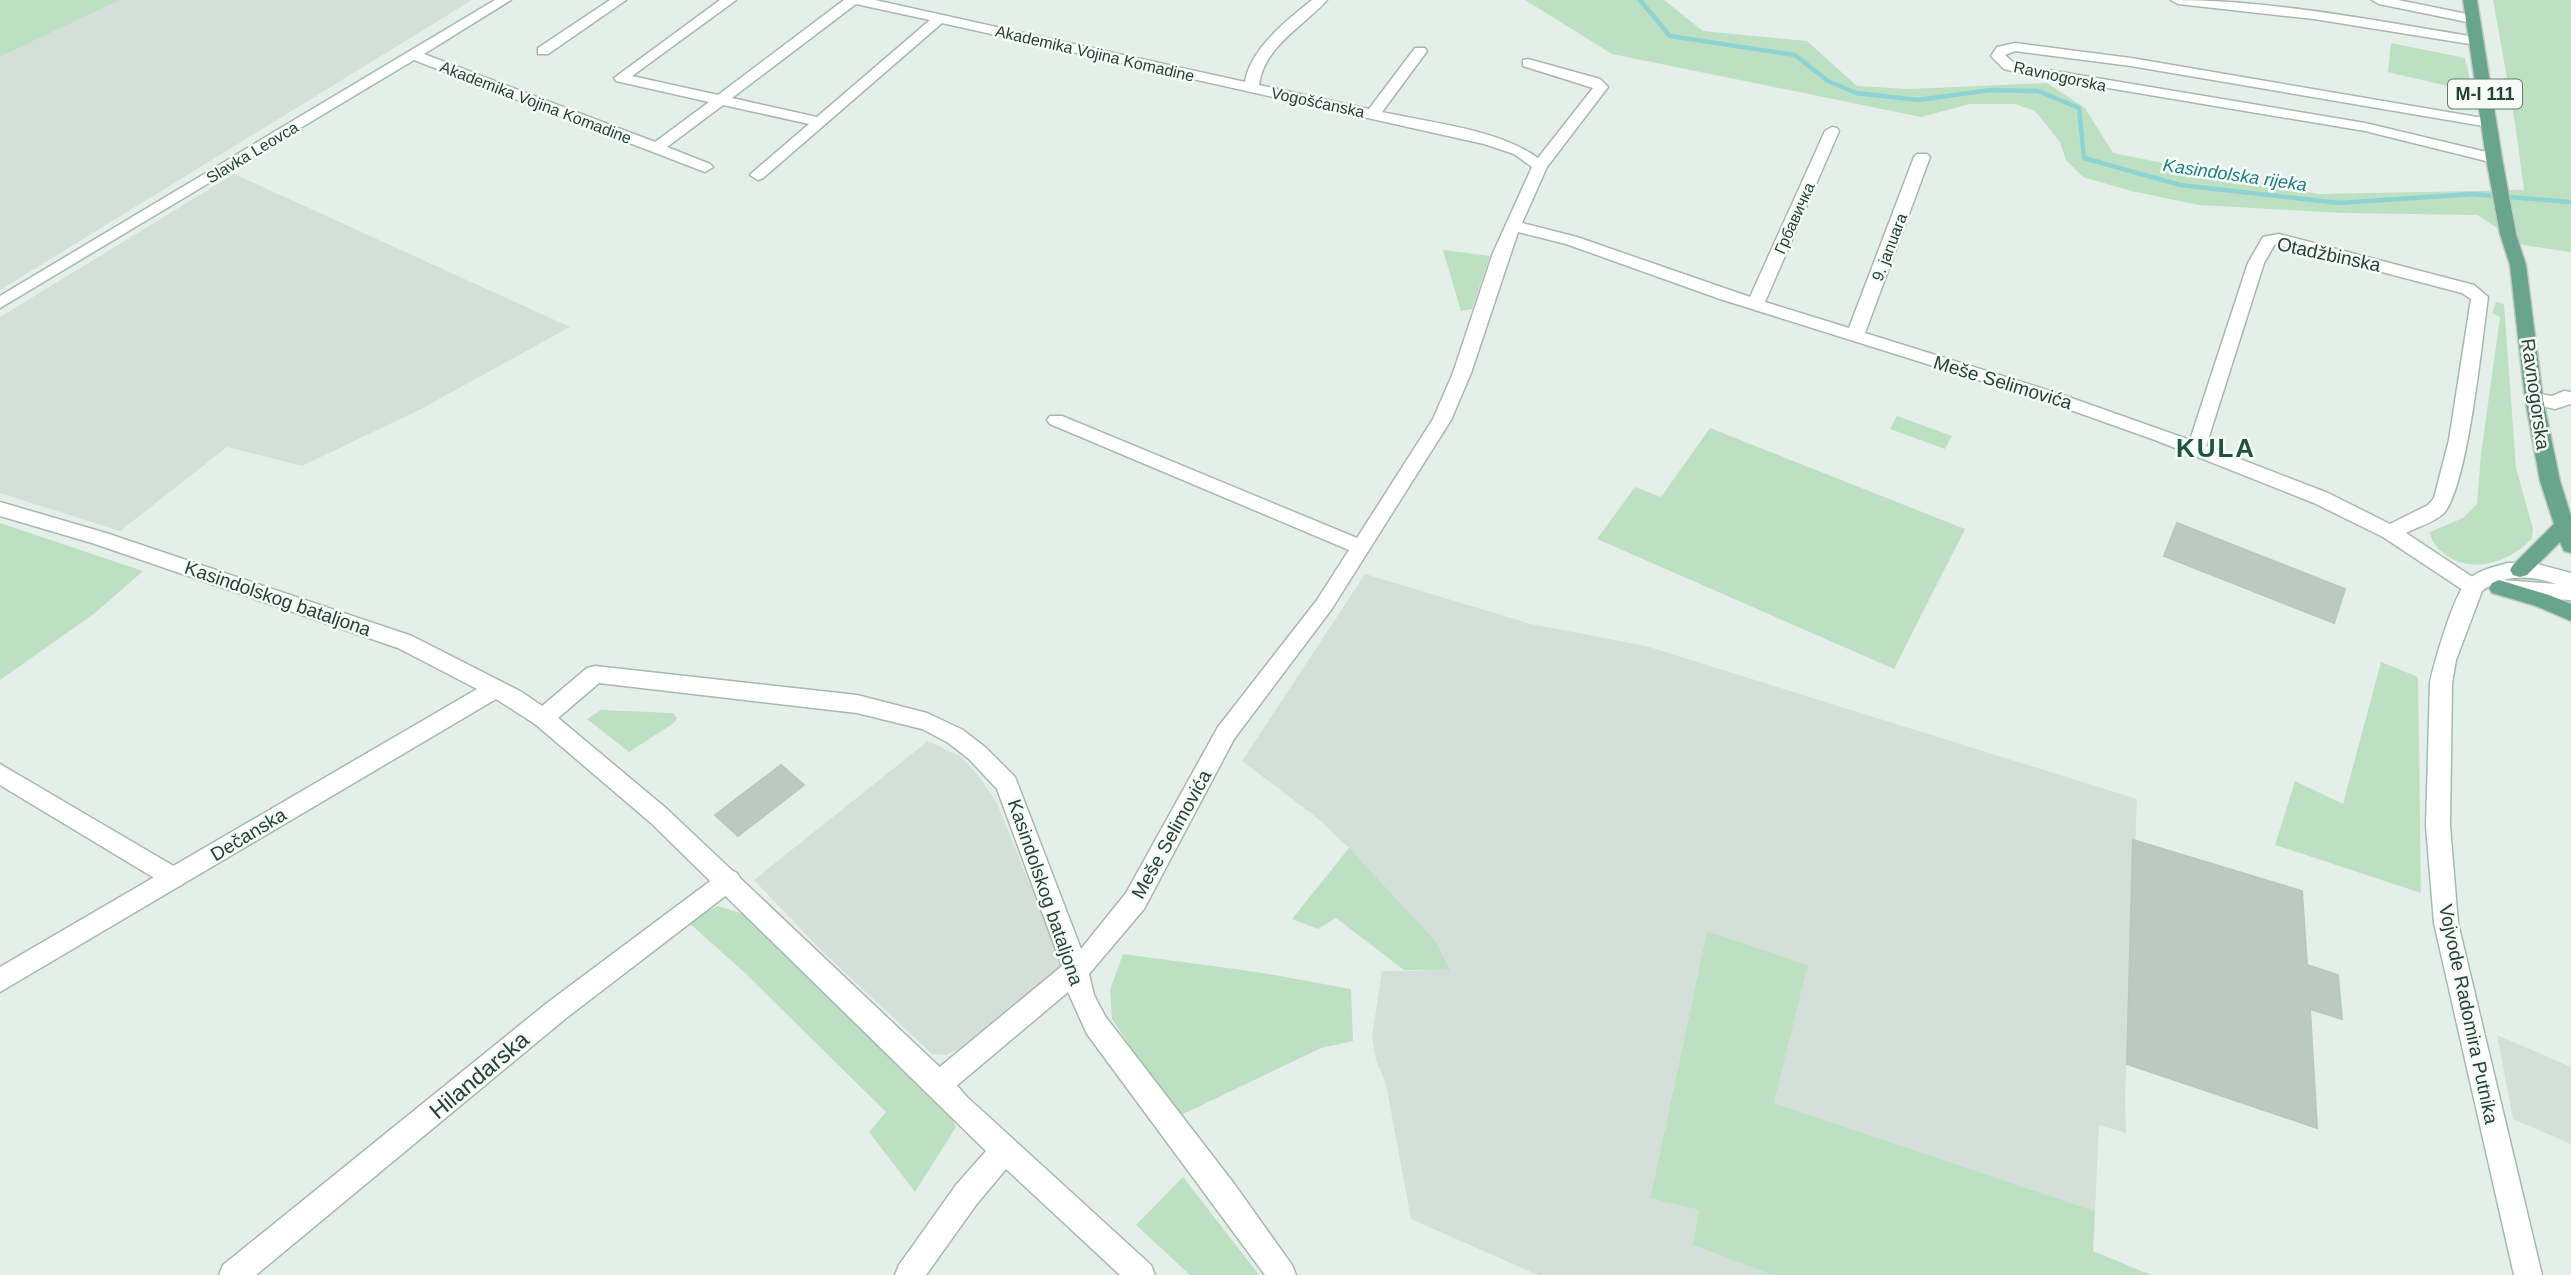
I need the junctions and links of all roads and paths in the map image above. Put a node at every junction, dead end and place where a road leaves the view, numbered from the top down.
1 (504, 0) edge
2 (619, 0) edge
3 (729, 0) edge
4 (855, 0) edge
5 (1320, 0) edge
6 (2178, 0) edge
7 (2379, 0) edge
8 (2470, 0) edge
9 (939, 19) junction
10 (2472, 19) junction
11 (2476, 41) junction
12 (543, 51) dead end
13 (1420, 51) dead end
14 (414, 55) junction
15 (1528, 64) dead end
16 (1251, 88) junction
17 (723, 101) junction
18 (1373, 114) junction
19 (820, 122) junction
20 (2489, 123) junction
21 (1832, 131) dead end
22 (657, 148) junction
23 (1923, 158) dead end
24 (2494, 158) junction
25 (1540, 166) junction
26 (705, 167) dead end
27 (758, 175) dead end
28 (1513, 226) junction
29 (0, 303) edge
30 (1755, 304) junction
31 (1854, 337) junction
32 (2534, 399) junction
33 (2566, 404) edge
34 (1056, 420) dead end
35 (2196, 449) junction
36 (0, 509) edge
37 (2564, 526) junction
38 (2390, 532) junction
39 (2571, 546) edge
40 (1360, 547) junction
41 (2521, 570) junction
42 (2571, 581) edge
43 (2473, 587) junction
44 (2499, 588) junction
45 (2571, 592) edge
46 (2571, 612) edge
47 (496, 688) junction
48 (542, 718) junction
49 (0, 773) edge
50 (174, 878) junction
51 (729, 880) junction
52 (1076, 970) junction
53 (0, 980) edge
54 (939, 1084) junction
55 (1005, 1150) junction
56 (233, 1275) edge
57 (909, 1275) edge
58 (1141, 1275) edge
59 (1282, 1275) edge
60 (2528, 1275) edge

1 - 14 street, Slavka Leovca
2 - 12 street
3 - 17 street
4 - 9 street, Akademika Vojina Komadine
4 - 17 street, Akademika Vojina Komadine
5 - 16 street, Vogošćanska
6 - 11 street
7 - 10 street
8 - 10 main road, Ravnogorska / M-I 111
9 - 16 street, Akademika Vojina Komadine
9 - 19 street
10 - 11 main road, Ravnogorska / M-I 111
11 - 20 main road, Ravnogorska / M-I 111
13 - 18 street, Vogošćanska
14 - 22 street, Akademika Vojina Komadine
14 - 29 street, Slavka Leovca
15 - 25 street, Meše Selimovića
16 - 18 street, Vogošćanska
17 - 19 street
17 - 22 street, Akademika Vojina Komadine
18 - 25 street, Vogošćanska
19 - 27 street
20 - 24 main road, Ravnogorska / M-I 111
20 - 24 street, Ravnogorska
21 - 30 street, Грбавичка
22 - 26 street, Akademika Vojina Komadine
23 - 31 street, 9. januara
24 - 32 main road, Ravnogorska / M-I 111
25 - 28 street, Meše Selimovića
28 - 30 street, Meše Selimovića
28 - 40 street, Meše Selimovića
30 - 31 street, Meše Selimovića
31 - 35 street, Meše Selimovića
32 - 33 street
32 - 37 main road, Ravnogorska / M-I 111
34 - 40 street
35 - 38 street, Meše Selimovića
35 - 38 street, Otadžbinska
36 - 47 street, Kasindolskog bataljona
37 - 39 main road, Ravnogorska / M-I 111
37 - 41 main road
38 - 43 street, Meše Selimovića
40 - 52 street, Meše Selimovića
41 - 42 street
41 - 43 street
43 - 44 street
43 - 60 street, Vojvode Radomira Putnika
44 - 45 street
44 - 46 main road
47 - 48 street, Kasindolskog bataljona
47 - 50 street, Dečanska
48 - 51 street, Kasindolskog bataljona
48 - 52 street, Kasindolskog bataljona
49 - 50 street
50 - 53 street, Dečanska
51 - 54 street, Kasindolskog bataljona
51 - 56 street, Hilandarska
52 - 54 street, Meše Selimovića
52 - 59 street, Kasindolskog bataljona
54 - 55 street, Kasindolskog bataljona
55 - 57 street
55 - 58 street, Kasindolskog bataljona

